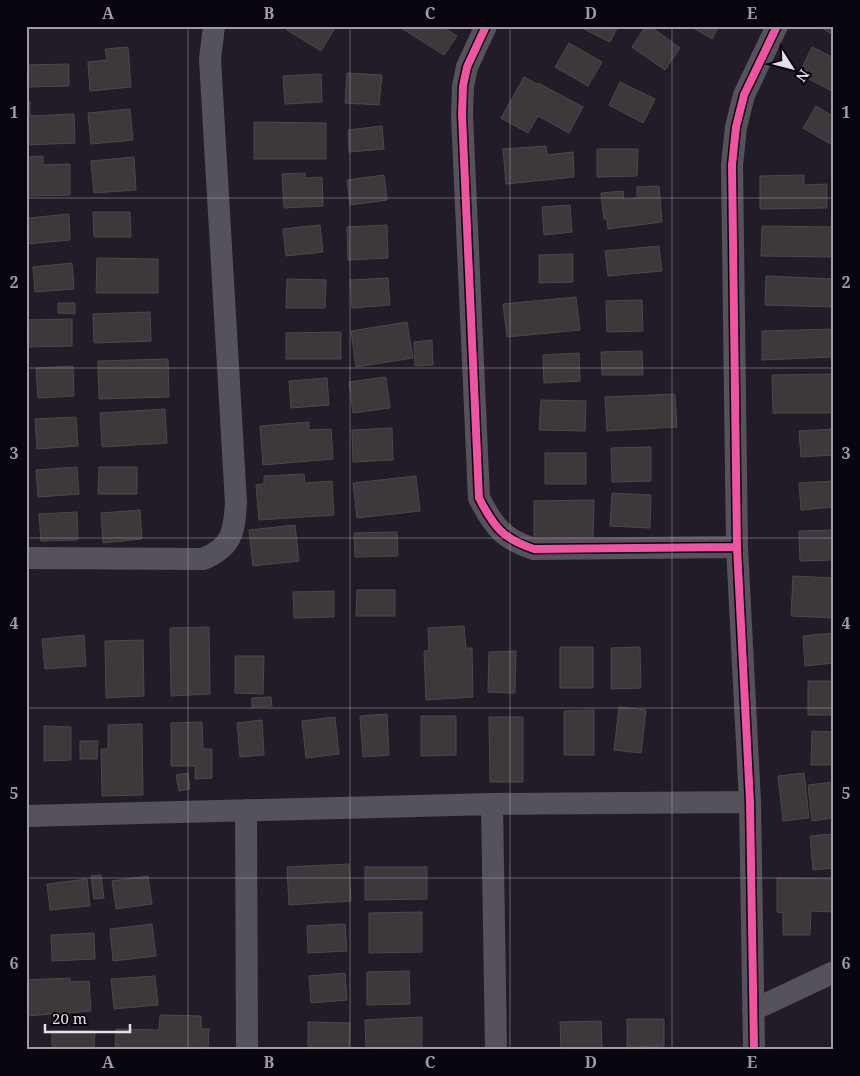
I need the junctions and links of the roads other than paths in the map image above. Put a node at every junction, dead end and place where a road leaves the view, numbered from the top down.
1 (214, 26) edge
2 (486, 26) edge
3 (777, 26) edge
4 (737, 547) junction
5 (26, 558) edge
6 (750, 802) junction
7 (492, 804) junction
8 (246, 810) junction
9 (26, 816) edge
10 (834, 972) edge
11 (753, 1010) junction
12 (247, 1050) edge
13 (496, 1050) edge
14 (754, 1050) edge

1 - 5 street
2 - 4 street
3 - 4 street
4 - 6 street
6 - 7 street
6 - 11 street
7 - 8 street
7 - 13 street
8 - 9 street
8 - 12 street
10 - 11 street
11 - 14 street

